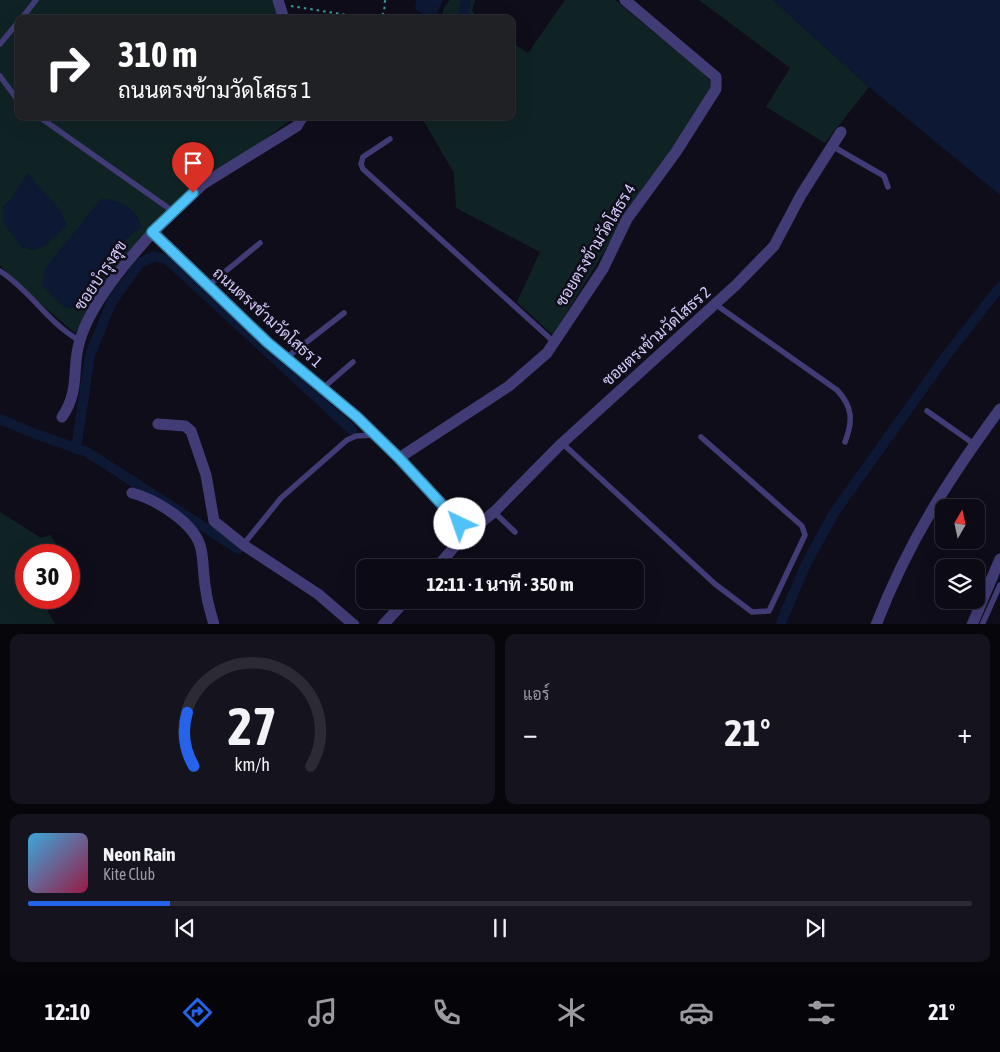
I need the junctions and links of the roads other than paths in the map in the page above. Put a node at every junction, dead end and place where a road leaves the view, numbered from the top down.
1 (36, 0) edge
2 (625, 0) edge
3 (24, 15) edge
4 (15, 26) edge
5 (0, 44) edge
6 (0, 76) edge
7 (15, 97) edge
8 (44, 120) edge
9 (301, 120) edge
10 (841, 132) dead end
11 (390, 139) dead end
12 (832, 146) junction
13 (888, 188) dead end
14 (174, 212) junction
15 (152, 232) junction
16 (260, 244) dead end
17 (0, 271) edge
18 (209, 285) junction
19 (715, 304) junction
20 (344, 313) dead end
21 (79, 340) junction
22 (554, 342) junction
23 (286, 358) junction
24 (352, 362) dead end
25 (323, 388) junction
26 (1000, 409) edge
27 (927, 411) dead end
28 (62, 417) dead end
29 (158, 424) dead end
30 (376, 435) junction
31 (701, 437) dead end
32 (845, 442) dead end
33 (562, 443) junction
34 (974, 444) junction
35 (399, 458) junction
36 (132, 493) dead end
37 (494, 512) junction
38 (515, 532) dead end
39 (463, 537) junction
40 (243, 545) junction
41 (444, 559) edge
42 (1000, 559) edge
43 (1000, 586) edge
44 (397, 609) edge
45 (214, 624) edge
46 (354, 624) edge
47 (383, 624) edge
48 (876, 624) edge
49 (972, 624) edge
50 (982, 624) edge

1 - 3 lane
2 - 22 street, ซอยตรงข้ามวัดโสธร 4
4 - 5 lane
6 - 7 lane
8 - 14 lane
9 - 14 street
10 - 12 street, ซอยตรงข้ามวัดโสธร 2
11 - 22 lane
12 - 13 lane
12 - 19 street, ซอยตรงข้ามวัดโสธร 2
14 - 15 street
15 - 18 street, ถนนตรงข้ามวัดโสธร 1
15 - 21 street, ซอยบำรุงสุข
16 - 18 lane
17 - 21 lane, ซอยบำรุงสุข
18 - 23 street, ถนนตรงข้ามวัดโสธร 1
19 - 32 lane
19 - 33 street, ซอยตรงข้ามวัดโสธร 2
20 - 23 lane
21 - 28 street, ซอยบำรุงสุข
22 - 35 street, ซอยตรงข้ามวัดโสธร 4
23 - 25 street, ถนนตรงข้ามวัดโสธร 1
24 - 25 lane
25 - 30 street, ถนนตรงข้ามวัดโสธร 1
26 - 34 street
27 - 34 lane
29 - 40 street
30 - 35 street, ถนนตรงข้ามวัดโสธร 1
30 - 40 lane
31 - 33 lane
33 - 37 street, ซอยตรงข้ามวัดโสธร 2
34 - 48 street
35 - 39 street, ถนนตรงข้ามวัดโสธร 1
36 - 45 street
37 - 38 lane
37 - 39 street, ซอยตรงข้ามวัดโสธร 2
39 - 41 street
40 - 46 street
42 - 49 street
43 - 50 lane
44 - 47 street

